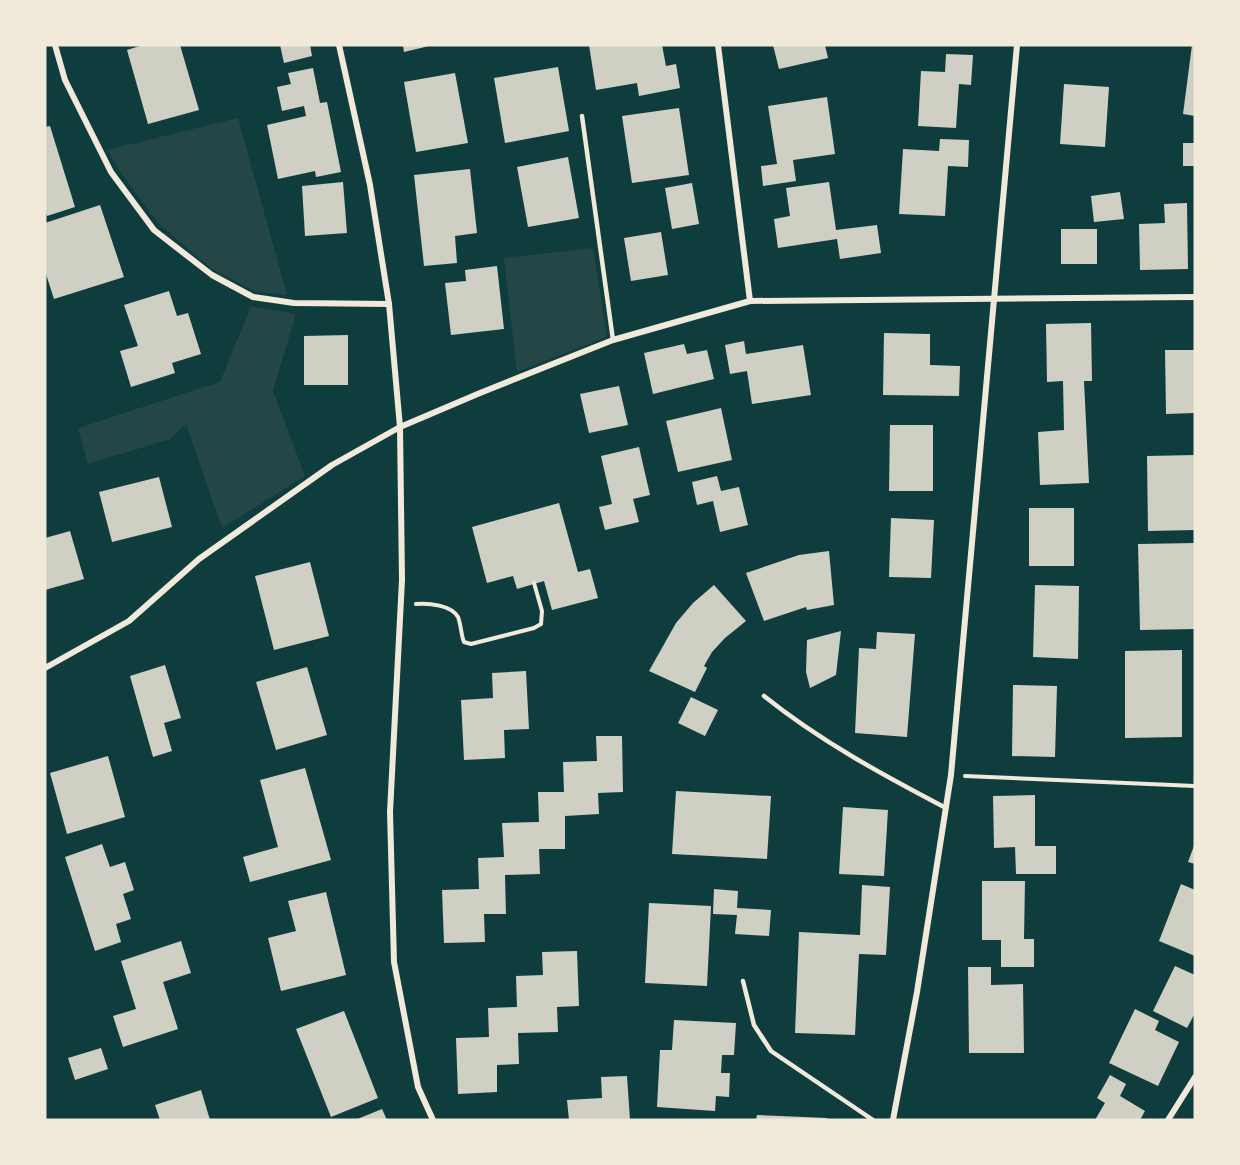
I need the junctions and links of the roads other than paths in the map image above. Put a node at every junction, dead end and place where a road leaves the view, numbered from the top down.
1 (55, 45) edge
2 (339, 45) edge
3 (718, 45) edge
4 (1017, 45) edge
5 (582, 116) dead end
6 (1195, 297) edge
7 (993, 298) junction
8 (750, 301) junction
9 (389, 304) junction
10 (613, 340) junction
11 (400, 427) junction
12 (45, 668) edge
13 (764, 696) dead end
14 (946, 808) junction
15 (743, 981) dead end
16 (1195, 1079) edge
17 (433, 1120) edge
18 (873, 1120) edge
19 (892, 1120) edge
20 (1168, 1120) edge

1 - 9 street
2 - 9 street
3 - 8 street
4 - 7 street
5 - 10 lane
6 - 7 street
7 - 8 street
7 - 14 street
8 - 10 street
9 - 11 street
10 - 11 street
11 - 12 street
11 - 17 street
13 - 14 lane
14 - 19 street
15 - 18 lane
16 - 20 street

